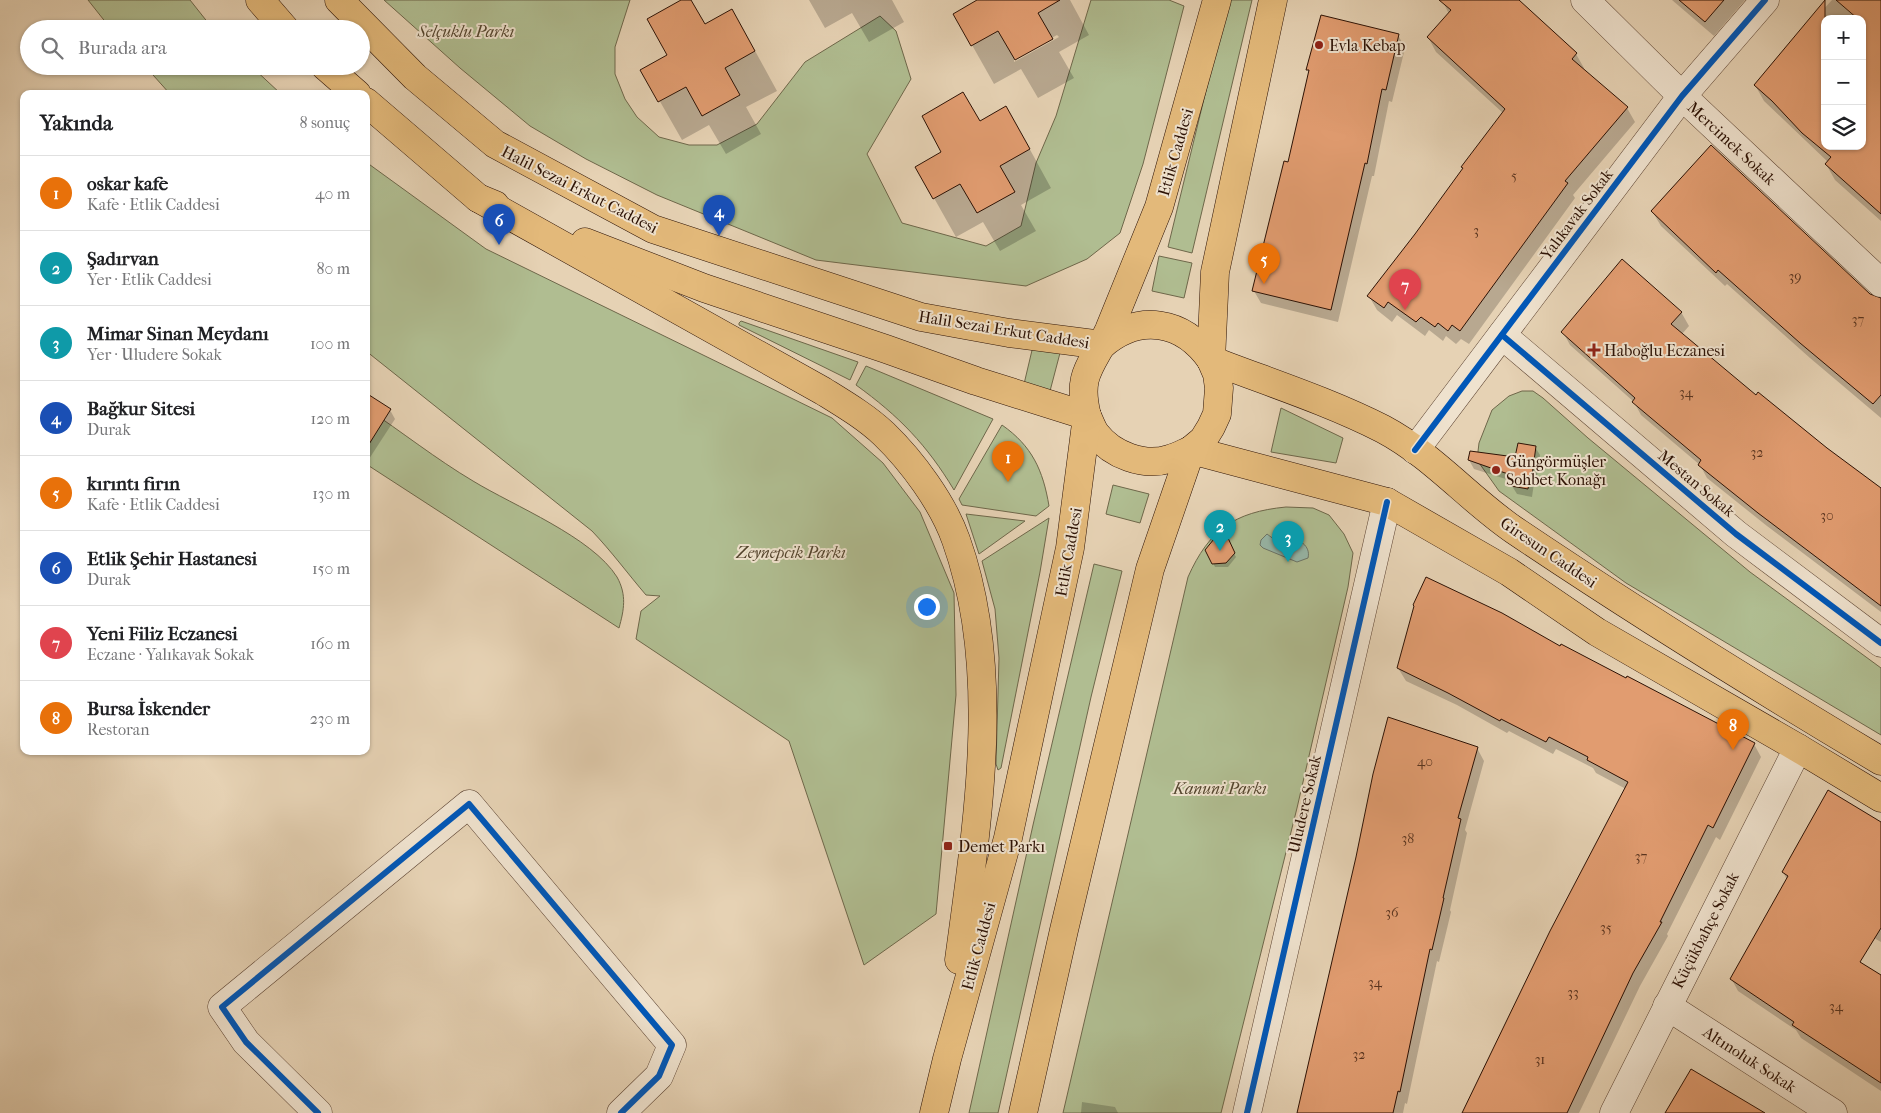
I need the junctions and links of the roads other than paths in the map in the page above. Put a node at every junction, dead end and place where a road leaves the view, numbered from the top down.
1 (260, 0) edge
2 (338, 0) edge
3 (1217, 0) edge
4 (1273, 0) edge
5 (1585, 0) edge
6 (1765, 0) edge
7 (277, 20) edge
8 (358, 20) edge
9 (370, 32) edge
10 (335, 75) edge
11 (352, 90) edge
12 (1682, 96) junction
13 (370, 105) edge
14 (478, 198) junction
15 (1881, 282) edge
16 (1502, 335) junction
17 (1102, 346) junction
18 (1211, 360) junction
19 (1087, 416) junction
20 (1191, 450) junction
21 (1415, 450) junction
22 (1387, 502) junction
23 (1881, 643) edge
24 (1798, 748) junction
25 (1881, 761) edge
26 (1881, 798) edge
27 (1667, 1006) junction
28 (946, 1059) junction
29 (318, 1113) edge
30 (621, 1113) edge
31 (934, 1113) edge
32 (1023, 1113) edge
33 (1247, 1113) edge
34 (1614, 1113) edge
35 (1833, 1113) edge

1 - 7 main road
2 - 8 main road, Halil Sezai Erkut Caddesi
3 - 17 main road, Etlik Caddesi
4 - 18 main road
5 - 12 street, Mercimek Sokak
6 - 12 street, Yalıkavak Sokak
9 - 17 main road, Halil Sezai Erkut Caddesi
10 - 11 main road
12 - 15 street, Mercimek Sokak
12 - 16 street, Yalıkavak Sokak
13 - 14 main road
14 - 19 main road
14 - 28 main road
16 - 21 street, Yalıkavak Sokak
16 - 23 street, Mestan Sokak
17 - 18 main road
17 - 19 main road, Etlik Caddesi
18 - 20 main road
18 - 21 main road, Giresun Caddesi
19 - 20 main road
19 - 28 main road, Etlik Caddesi
20 - 22 main road
20 - 32 main road
21 - 25 main road, Giresun Caddesi
22 - 24 main road
22 - 33 street, Uludere Sokak
24 - 26 main road
24 - 27 street, Küçükbahçe Sokak
27 - 34 street, Küçükbahçe Sokak
27 - 35 street, Altınoluk Sokak
28 - 31 main road, Etlik Caddesi
29 - 30 street

